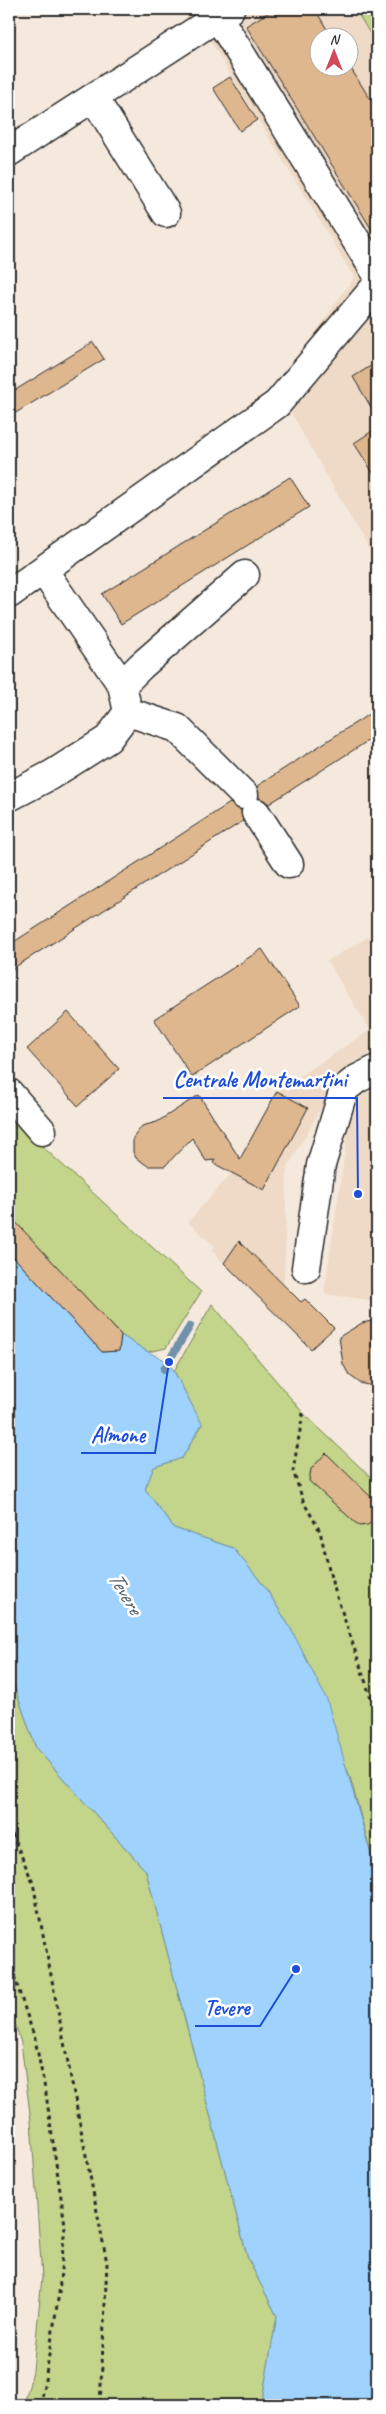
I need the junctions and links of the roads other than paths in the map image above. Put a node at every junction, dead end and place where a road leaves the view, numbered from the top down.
1 (220, 11) edge
2 (94, 98) junction
3 (9, 152) edge
4 (166, 213) dead end
5 (377, 274) edge
6 (377, 285) edge
7 (43, 570) junction
8 (245, 575) dead end
9 (9, 594) edge
10 (122, 685) junction
11 (128, 712) junction
12 (9, 797) edge
13 (289, 864) dead end
14 (377, 1069) edge
15 (9, 1093) edge
16 (42, 1131) dead end
17 (306, 1268) dead end

1 - 2 lane
1 - 5 lane
2 - 3 lane
2 - 4 lane
6 - 7 lane
7 - 9 lane
7 - 10 lane
8 - 10 lane
10 - 11 lane
11 - 12 lane
11 - 13 lane
14 - 17 lane
15 - 16 lane

